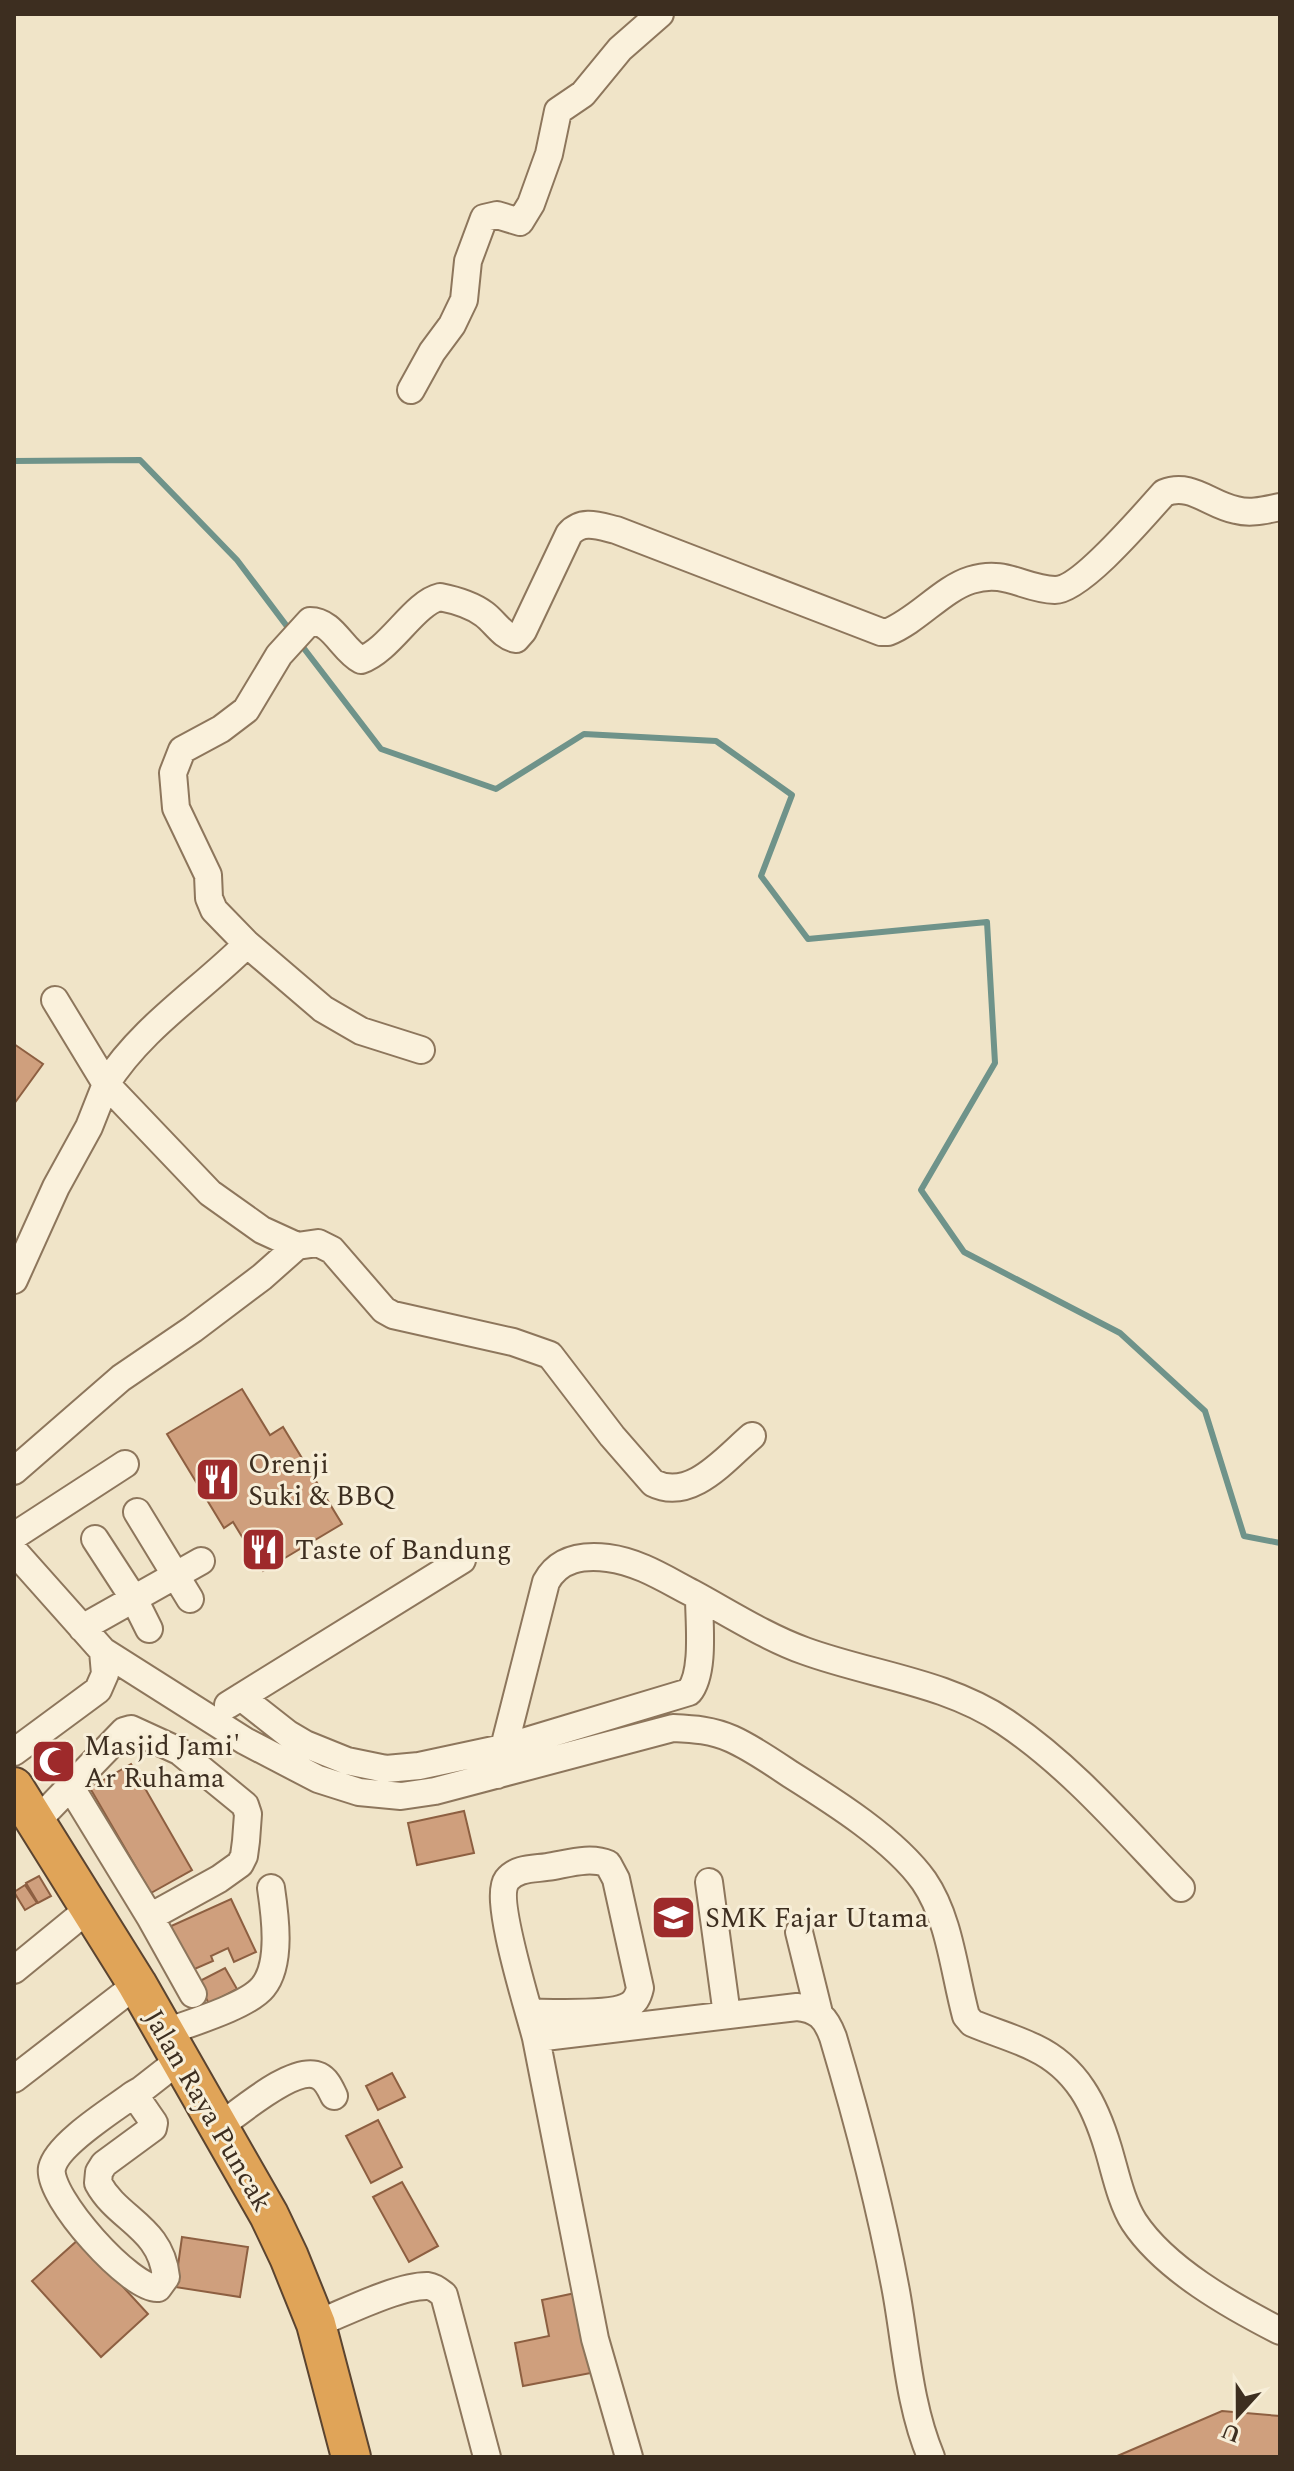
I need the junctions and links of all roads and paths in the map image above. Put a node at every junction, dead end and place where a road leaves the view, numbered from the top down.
1 (660, 14) edge
2 (411, 390) dead end
3 (1280, 507) edge
4 (247, 944) junction
5 (55, 1000) dead end
6 (421, 1050) dead end
7 (106, 1084) junction
8 (297, 1246) junction
9 (14, 1280) edge
10 (752, 1436) dead end
11 (125, 1464) dead end
12 (14, 1471) edge
13 (137, 1512) dead end
14 (14, 1536) edge
15 (95, 1539) dead end
16 (14, 1551) edge
17 (462, 1560) dead end
18 (201, 1561) dead end
19 (176, 1575) junction
20 (699, 1597) junction
21 (134, 1599) junction
22 (190, 1599) dead end
23 (82, 1628) junction
24 (149, 1629) dead end
25 (103, 1651) junction
26 (241, 1697) junction
27 (208, 1718) junction
28 (503, 1748) junction
29 (14, 1752) edge
30 (497, 1775) junction
31 (70, 1786) junction
32 (14, 1787) edge
33 (36, 1822) junction
34 (709, 1882) dead end
35 (271, 1888) dead end
36 (1181, 1888) dead end
37 (91, 1907) junction
38 (150, 1917) junction
39 (799, 1932) dead end
40 (14, 1970) edge
41 (137, 1984) junction
42 (193, 1994) dead end
43 (819, 2013) junction
44 (727, 2015) junction
45 (533, 2025) junction
46 (174, 2045) junction
47 (14, 2079) edge
48 (134, 2094) junction
49 (334, 2096) dead end
50 (220, 2126) junction
51 (316, 2324) junction
52 (1280, 2331) edge
53 (351, 2457) edge
54 (487, 2457) edge
55 (629, 2457) edge
56 (931, 2457) edge

1 - 2 street
3 - 4 street
4 - 6 street
4 - 7 street
5 - 7 street
7 - 8 street
7 - 9 street
8 - 10 street
8 - 12 street
11 - 14 street
13 - 19 street
15 - 21 street
16 - 23 street
17 - 26 street
18 - 19 street
19 - 21 street
19 - 22 street
20 - 28 street
20 - 28 street
20 - 36 street
21 - 23 street
21 - 24 street
23 - 25 street
25 - 27 street
25 - 29 street
26 - 27 street
26 - 28 street
27 - 30 street
28 - 30 street
30 - 52 street
31 - 33 street
31 - 38 street
31 - 38 street
32 - 33 highway, Jalan Raya Puncak
33 - 37 highway, Jalan Raya Puncak
34 - 44 street
35 - 46 street
37 - 40 street
37 - 41 highway, Jalan Raya Puncak
38 - 42 street
39 - 43 street
41 - 46 highway, Jalan Raya Puncak
41 - 47 street
43 - 44 street
43 - 56 street
44 - 45 street
45 - 45 street
45 - 55 street
46 - 48 street
46 - 50 highway, Jalan Raya Puncak
48 - 48 street
49 - 50 street
50 - 51 highway, Jalan Raya Puncak
51 - 53 highway, Jalan Raya Puncak
51 - 54 street

